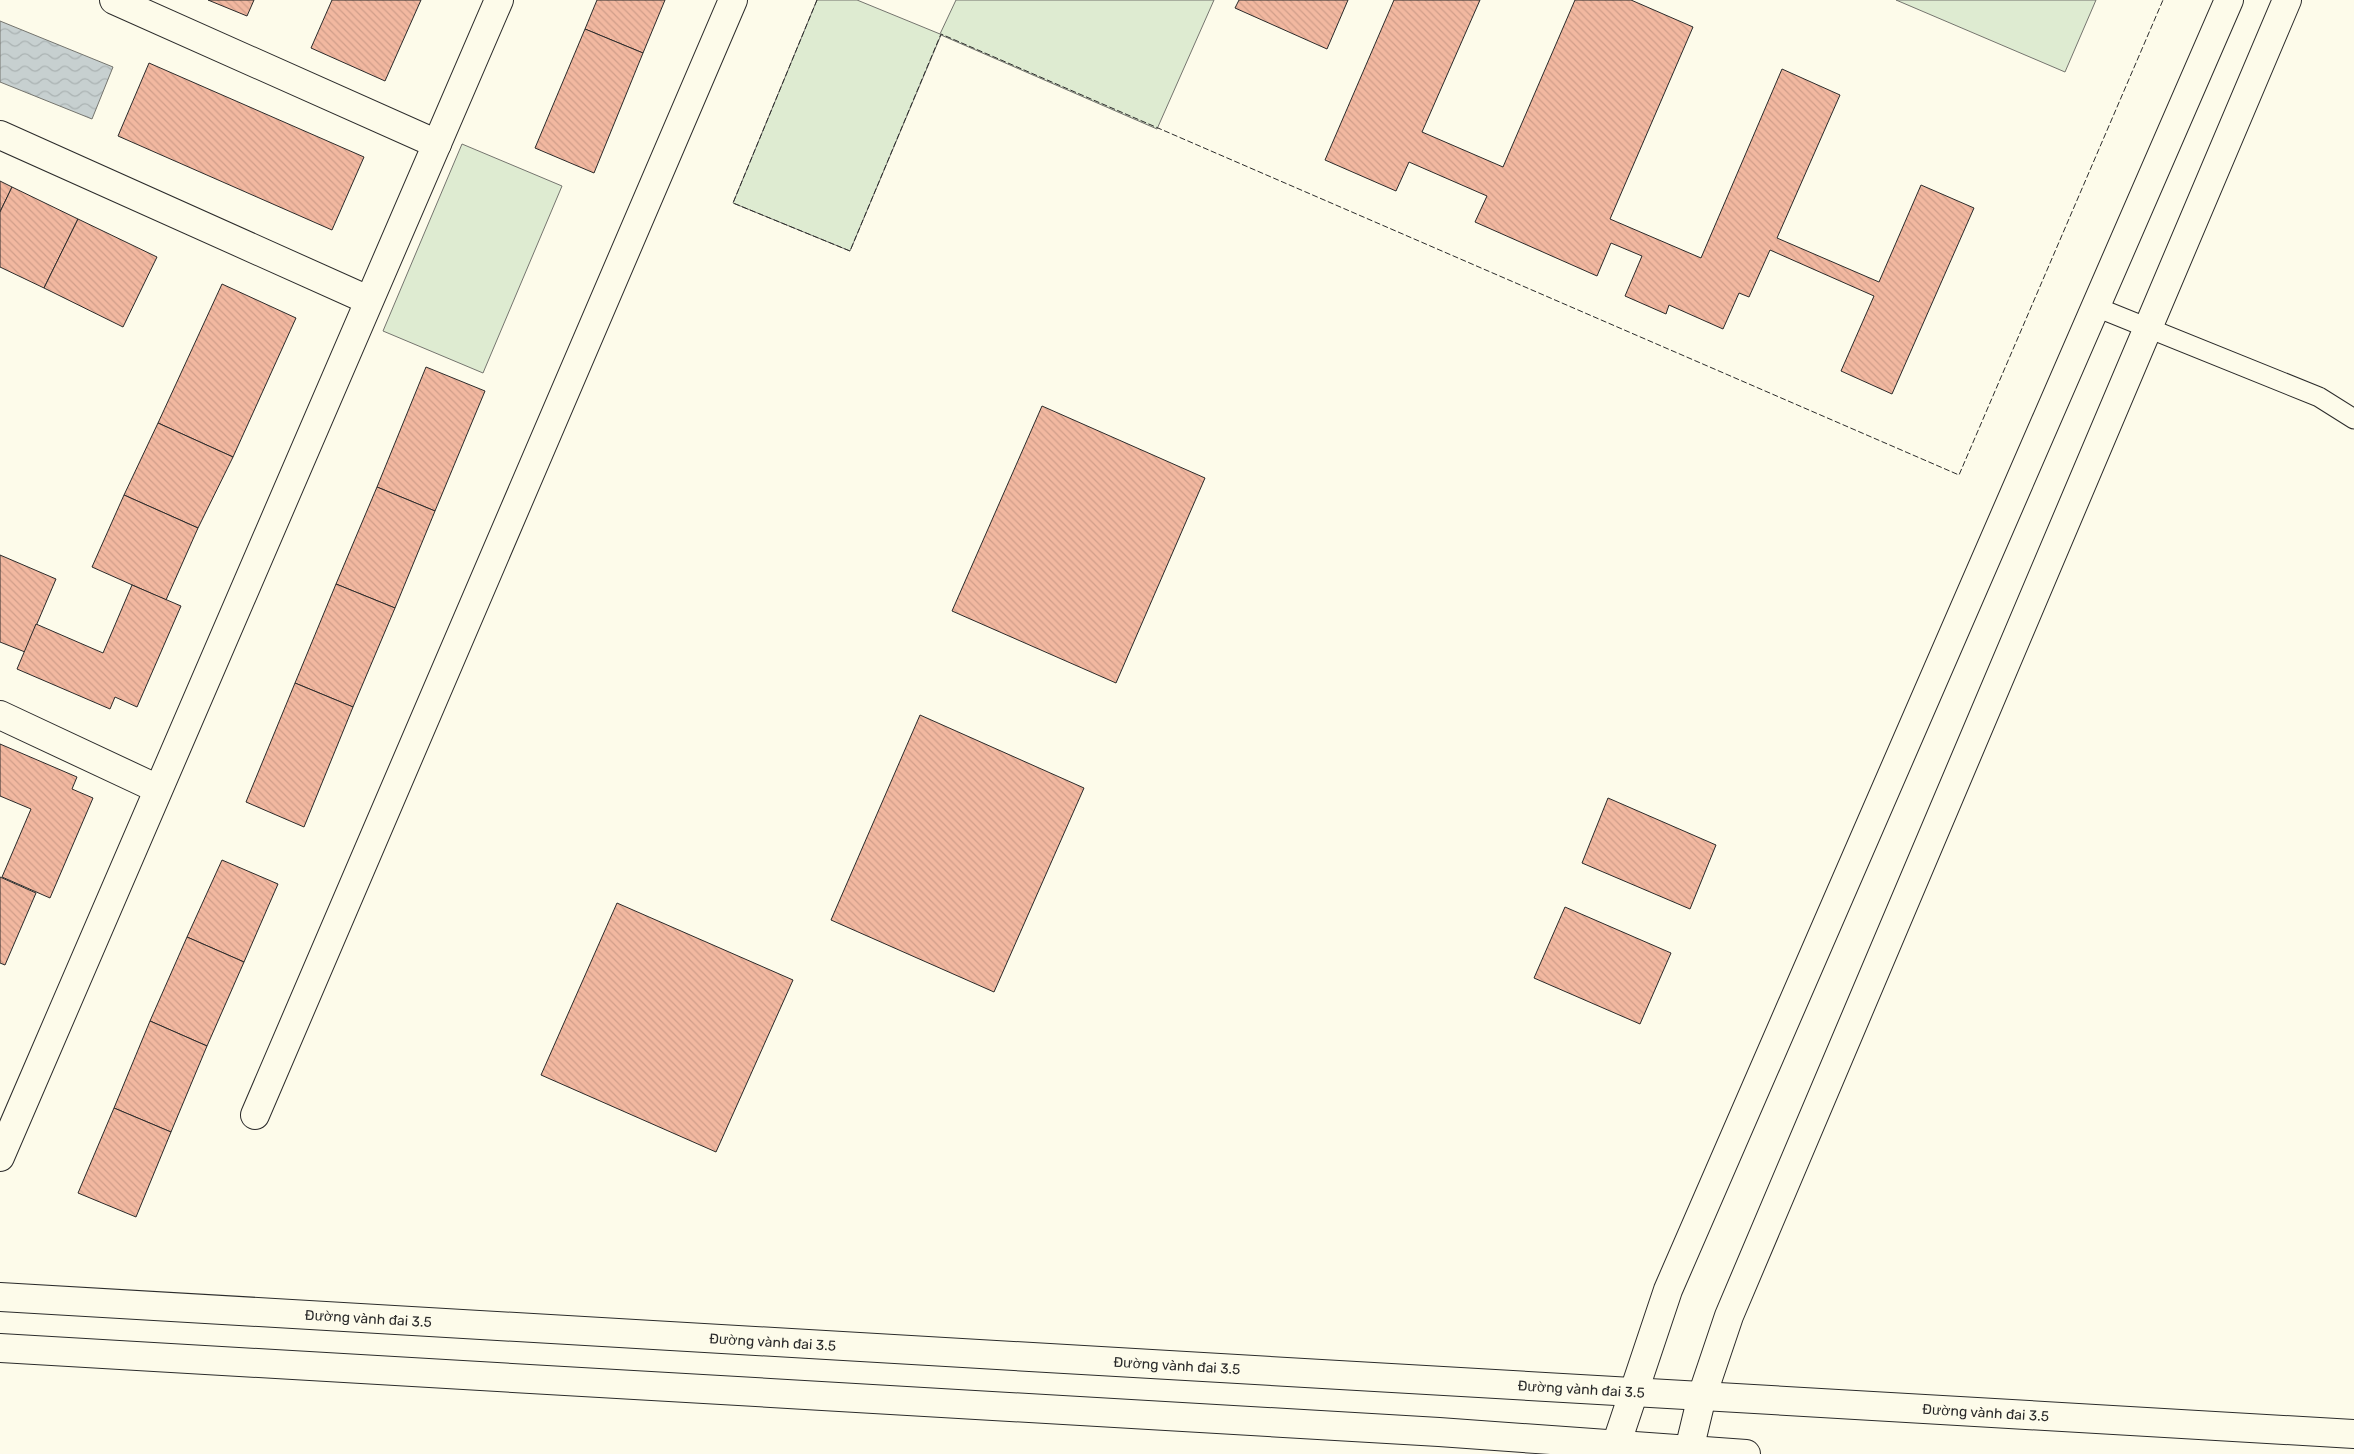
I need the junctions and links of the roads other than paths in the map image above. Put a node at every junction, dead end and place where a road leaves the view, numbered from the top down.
1 (114, 0) edge
2 (499, 0) edge
3 (733, 0) edge
4 (2229, 0) edge
5 (2287, 0) edge
6 (0, 135) edge
7 (437, 144) junction
8 (368, 300) junction
9 (2096, 307) junction
10 (2148, 328) junction
11 (2354, 419) edge
12 (0, 715) edge
13 (158, 789) junction
14 (255, 1115) dead end
15 (0, 1156) edge
16 (0, 1297) edge
17 (0, 1348) edge
18 (1633, 1392) junction
19 (1702, 1396) junction
20 (2354, 1434) edge
21 (1614, 1450) edge
22 (1689, 1452) edge
23 (1746, 1454) edge

1 - 7 street
2 - 7 street
3 - 14 street
4 - 9 street
5 - 10 street
6 - 8 street
7 - 8 street
8 - 13 street
9 - 10 lane
9 - 18 street
10 - 11 lane
10 - 19 street
12 - 13 street
13 - 15 street
16 - 18 street, Đường vành đai 3.5
17 - 21 street
18 - 19 street, Đường vành đai 3.5
18 - 21 street
19 - 20 street, Đường vành đai 3.5
19 - 22 street
21 - 22 street
22 - 23 street

